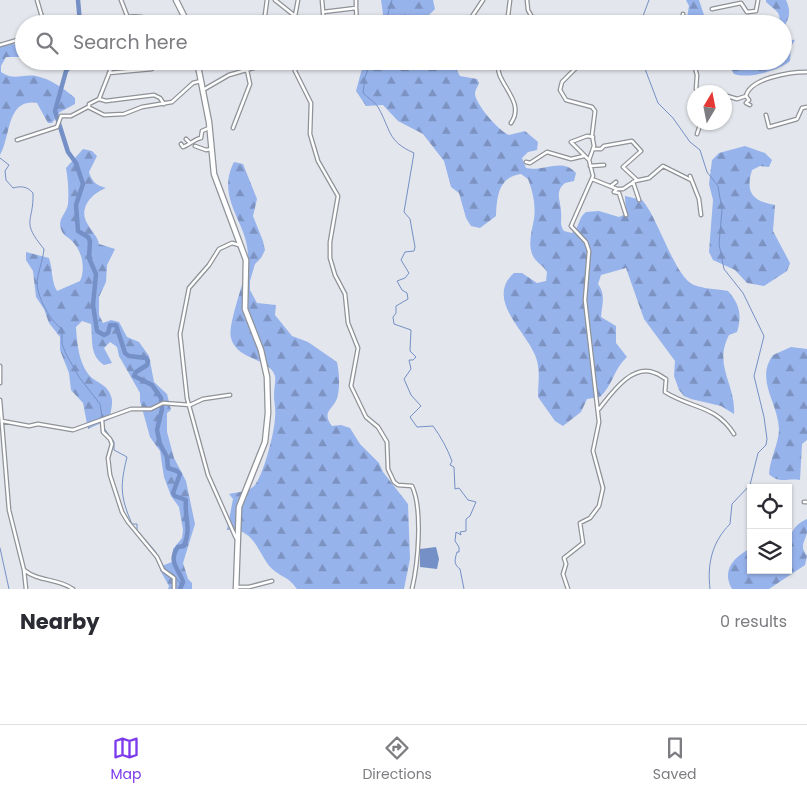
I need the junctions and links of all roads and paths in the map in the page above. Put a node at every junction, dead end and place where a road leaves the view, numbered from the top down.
1 (37, 0) edge
2 (122, 0) edge
3 (176, 0) edge
4 (267, 0) edge
5 (275, 0) edge
6 (298, 0) edge
7 (322, 0) edge
8 (356, 0) edge
9 (483, 0) edge
10 (510, 0) edge
11 (526, 0) edge
12 (758, 0) edge
13 (356, 8) junction
14 (712, 9) dead end
15 (323, 12) junction
16 (41, 15) edge
17 (127, 15) edge
18 (184, 15) edge
19 (265, 15) edge
20 (294, 15) edge
21 (295, 15) edge
22 (323, 15) edge
23 (356, 15) edge
24 (473, 15) edge
25 (508, 15) edge
26 (531, 15) edge
27 (15, 40) edge
28 (0, 44) edge
29 (110, 70) edge
30 (141, 70) edge
31 (199, 70) edge
32 (246, 70) joint
33 (295, 70) edge
34 (499, 70) edge
35 (574, 70) edge
36 (696, 70) edge
37 (807, 72) edge
38 (109, 73) junction
39 (202, 80) junction
40 (697, 85) edge
41 (203, 90) junction
42 (746, 96) junction
43 (732, 97) edge
44 (98, 100) junction
45 (164, 104) junction
46 (750, 106) dead end
47 (89, 107) junction
48 (807, 107) edge
49 (766, 115) dead end
50 (511, 123) dead end
51 (210, 128) junction
52 (233, 128) dead end
53 (698, 130) edge
54 (697, 134) dead end
55 (593, 137) junction
56 (17, 140) dead end
57 (186, 140) dead end
58 (190, 143) junction
59 (181, 144) dead end
60 (195, 146) dead end
61 (212, 149) junction
62 (593, 149) junction
63 (584, 156) junction
64 (589, 160) junction
65 (526, 162) dead end
66 (604, 165) dead end
67 (590, 166) junction
68 (690, 176) dead end
69 (592, 179) junction
70 (637, 180) junction
71 (692, 180) junction
72 (616, 182) dead end
73 (633, 182) junction
74 (611, 186) junction
75 (617, 189) junction
76 (639, 200) dead end
77 (626, 214) dead end
78 (701, 215) dead end
79 (240, 245) junction
80 (0, 366) edge
81 (0, 384) edge
82 (230, 396) dead end
83 (0, 400) edge
84 (190, 405) junction
85 (598, 410) junction
86 (102, 420) junction
87 (2, 421) junction
88 (734, 434) dead end
89 (2, 451) edge
90 (237, 540) junction
91 (24, 570) junction
92 (272, 581) dead end
93 (236, 588) edge
94 (26, 589) edge
95 (73, 589) edge
96 (174, 589) edge
97 (412, 589) edge
98 (568, 589) edge

1 - 16 street
2 - 17 street
3 - 18 main road
4 - 19 street
5 - 20 street
6 - 21 street
7 - 15 street
8 - 13 street
9 - 24 street
10 - 25 street
11 - 26 street
12 - 14 street
13 - 15 street
13 - 23 street
15 - 22 street
27 - 28 street
29 - 38 street
30 - 38 street
31 - 39 main road
32 - 41 street
32 - 52 street
33 - 97 street
34 - 50 street
35 - 55 street
36 - 40 street
37 - 42 street
38 - 44 street
39 - 41 main road
39 - 45 street
41 - 51 main road
42 - 43 street
42 - 46 street
44 - 45 street
44 - 47 street
45 - 47 street
47 - 56 street
48 - 49 street
51 - 58 street
51 - 61 main road
53 - 54 street
55 - 62 street
55 - 63 street
57 - 58 street
58 - 59 street
60 - 61 street
61 - 79 main road
62 - 64 street
62 - 70 street
63 - 64 street
63 - 65 street
64 - 67 street
66 - 67 street
67 - 69 street
68 - 71 street
69 - 74 street
69 - 85 street
70 - 71 street
70 - 73 street
71 - 78 street
72 - 74 street
73 - 75 street
73 - 76 street
74 - 75 street
75 - 77 street
79 - 84 street
79 - 90 main road
80 - 81 street
82 - 84 street
83 - 87 street
84 - 86 street
84 - 90 street
85 - 88 street
85 - 98 street
86 - 87 street
86 - 96 street
87 - 89 street
89 - 91 street
90 - 93 main road
91 - 94 street
91 - 95 street
92 - 93 street

